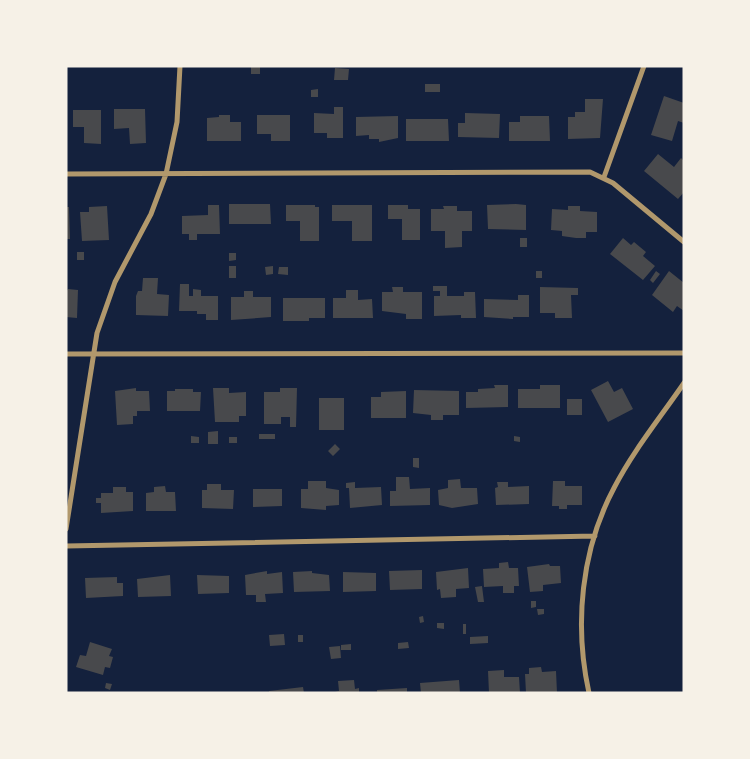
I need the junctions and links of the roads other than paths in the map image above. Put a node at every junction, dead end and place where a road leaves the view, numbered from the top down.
1 (180, 66) edge
2 (644, 66) edge
3 (66, 174) edge
4 (166, 174) junction
5 (604, 177) junction
6 (684, 242) edge
7 (684, 352) edge
8 (66, 354) edge
9 (93, 354) junction
10 (684, 383) edge
11 (66, 529) edge
12 (595, 536) junction
13 (66, 546) edge
14 (589, 693) edge

1 - 4 street
2 - 5 street
3 - 4 street
4 - 5 street
4 - 9 street
5 - 6 street
7 - 9 street
8 - 9 street
9 - 11 street
10 - 12 street
12 - 13 street
12 - 14 street

